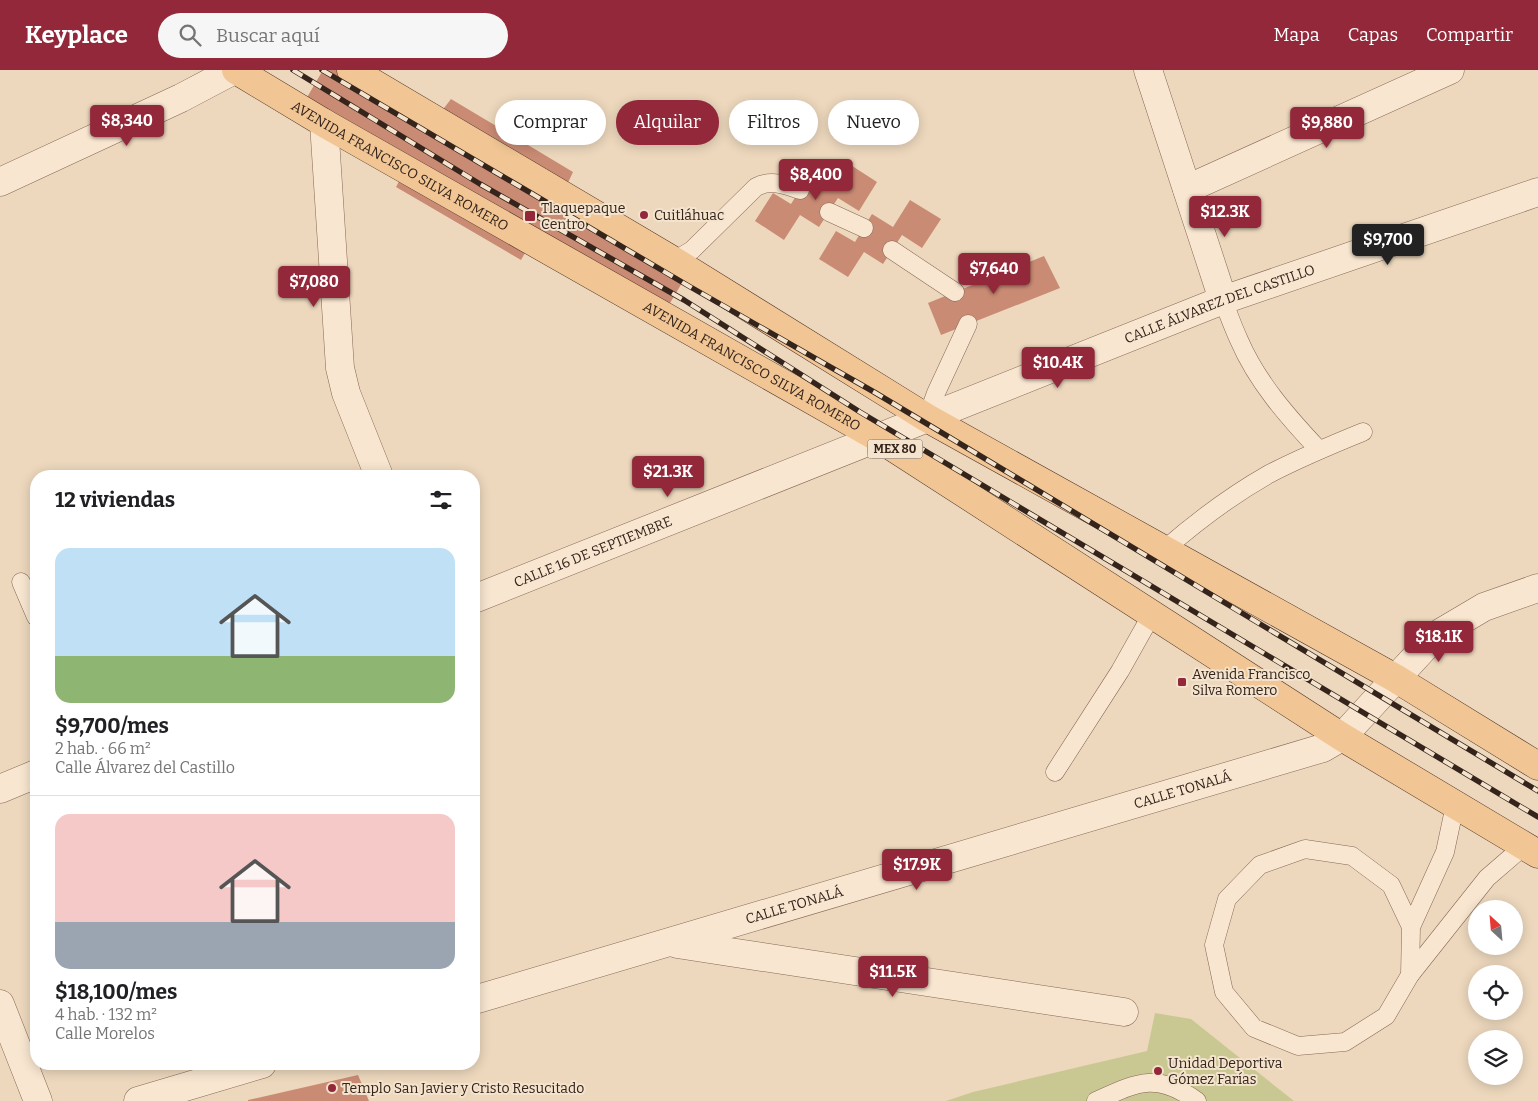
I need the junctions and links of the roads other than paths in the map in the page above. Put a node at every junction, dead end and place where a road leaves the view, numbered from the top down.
1 (235, 70) edge
2 (351, 70) edge
3 (1148, 70) edge
4 (1450, 70) edge
5 (324, 123) junction
6 (0, 182) edge
7 (1187, 189) junction
8 (800, 190) dead end
9 (1538, 192) edge
10 (829, 212) dead end
11 (864, 228) dead end
12 (892, 250) dead end
13 (674, 261) junction
14 (955, 292) dead end
15 (1224, 300) junction
16 (968, 324) dead end
17 (927, 418) junction
18 (1363, 432) dead end
19 (877, 437) junction
20 (1319, 450) junction
21 (377, 470) edge
22 (1164, 550) junction
23 (21, 582) dead end
24 (1538, 588) edge
25 (480, 597) edge
26 (30, 603) edge
27 (1152, 614) junction
28 (1395, 678) junction
29 (1342, 737) junction
30 (1538, 766) edge
31 (1055, 772) dead end
32 (30, 776) edge
33 (0, 789) edge
34 (1455, 805) junction
35 (1531, 850) edge
36 (1411, 928) junction
37 (668, 942) junction
38 (1410, 975) junction
39 (480, 998) edge
40 (0, 1004) edge
41 (1124, 1012) dead end
42 (242, 1070) edge
43 (38, 1101) edge
44 (138, 1101) edge
45 (1096, 1101) edge
46 (1197, 1101) edge

1 - 5 main road, AVENIDA FRANCISCO SILVA ROMERO / MEX 80
1 - 6 street
2 - 13 main road
3 - 7 street
4 - 7 street
5 - 19 main road, AVENIDA FRANCISCO SILVA ROMERO / MEX 80
5 - 21 street
7 - 15 street
8 - 13 lane
9 - 15 street, CALLE ÁLVAREZ DEL CASTILLO
10 - 11 lane
12 - 14 lane
13 - 17 main road
15 - 17 street, CALLE ÁLVAREZ DEL CASTILLO
15 - 20 lane
16 - 17 lane
17 - 19 street, CALLE ÁLVAREZ DEL CASTILLO
17 - 22 main road
18 - 20 lane
19 - 25 street, CALLE 16 DE SEPTIEMBRE
19 - 27 main road, AVENIDA FRANCISCO SILVA ROMERO / MEX 80
20 - 22 lane
22 - 28 main road
23 - 26 lane
24 - 28 street, CALLE TONALÁ
27 - 29 main road, AVENIDA FRANCISCO SILVA ROMERO / MEX 80
27 - 31 lane
28 - 29 street, CALLE TONALÁ
28 - 30 main road
29 - 34 main road, AVENIDA FRANCISCO SILVA ROMERO / MEX 80
29 - 37 street, CALLE TONALÁ
32 - 33 street
34 - 35 main road, AVENIDA FRANCISCO SILVA ROMERO / MEX 80
34 - 36 lane
35 - 38 lane
36 - 38 lane
36 - 38 lane
37 - 39 street, CALLE TONALÁ
37 - 41 street
40 - 43 street
42 - 44 street
45 - 46 lane

